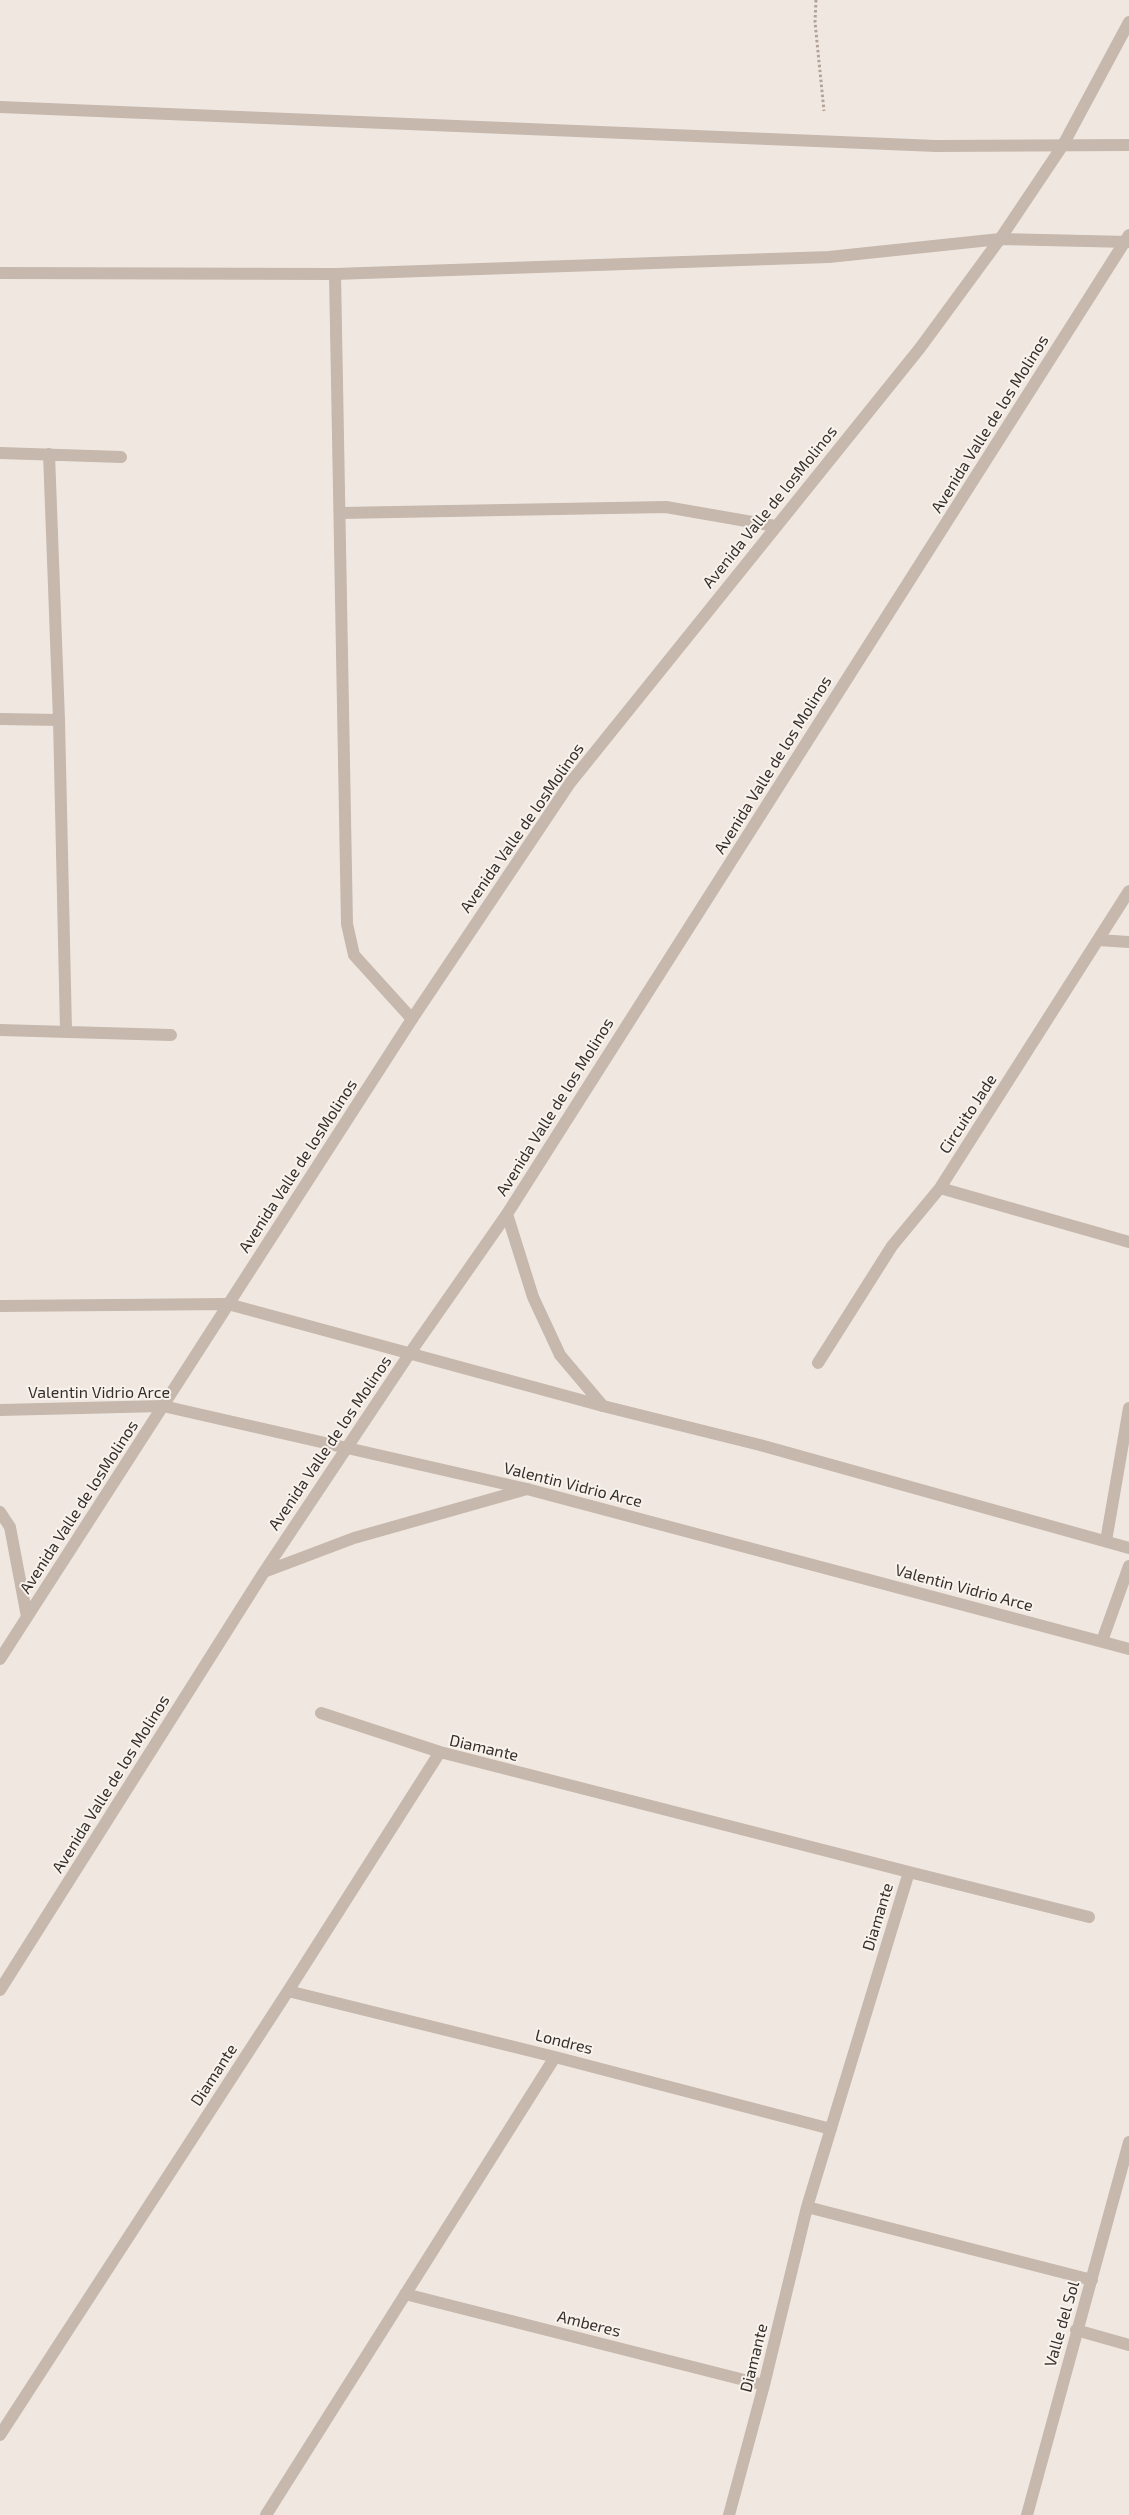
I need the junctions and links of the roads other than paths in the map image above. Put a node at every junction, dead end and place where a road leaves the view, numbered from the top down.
1 (1129, 22) edge
2 (0, 107) edge
3 (1063, 145) junction
4 (1129, 145) edge
5 (1000, 239) junction
6 (1128, 240) edge
7 (0, 273) edge
8 (335, 274) junction
9 (0, 453) edge
10 (49, 454) junction
11 (121, 457) dead end
12 (341, 512) junction
13 (775, 526) junction
14 (0, 719) edge
15 (59, 720) junction
16 (1129, 891) edge
17 (1098, 940) junction
18 (1129, 942) edge
19 (412, 1019) junction
20 (0, 1030) edge
21 (66, 1030) junction
22 (171, 1035) dead end
23 (940, 1188) junction
24 (507, 1214) junction
25 (1129, 1242) edge
26 (228, 1304) junction
27 (0, 1306) edge
28 (410, 1353) junction
29 (818, 1363) dead end
30 (164, 1406) junction
31 (603, 1406) junction
32 (1129, 1408) edge
33 (0, 1410) edge
34 (347, 1447) junction
35 (527, 1489) junction
36 (0, 1512) edge
37 (1106, 1540) junction
38 (1129, 1548) edge
39 (1129, 1566) edge
40 (264, 1572) junction
41 (27, 1617) junction
42 (1102, 1641) junction
43 (1129, 1649) edge
44 (0, 1659) edge
45 (321, 1713) dead end
46 (440, 1752) junction
47 (909, 1872) junction
48 (1089, 1917) dead end
49 (0, 1990) edge
50 (288, 1991) junction
51 (555, 2056) junction
52 (831, 2129) junction
53 (1129, 2142) edge
54 (807, 2207) junction
55 (1092, 2280) junction
56 (406, 2294) junction
57 (1076, 2330) junction
58 (1129, 2345) edge
59 (764, 2385) junction
60 (0, 2435) edge
61 (266, 2515) edge
62 (729, 2515) edge
63 (1027, 2515) edge

1 - 3 street, Avenida Valle de losMolinos
2 - 3 street
3 - 4 street
3 - 5 street, Avenida Valle de losMolinos
5 - 6 street
5 - 8 street
5 - 13 street, Avenida Valle de losMolinos
6 - 24 street, Avenida Valle de los Molinos
7 - 8 street
8 - 12 street
9 - 10 street
10 - 11 street
10 - 15 street
12 - 13 street
12 - 19 street
13 - 19 street, Avenida Valle de losMolinos
14 - 15 street
15 - 21 street
16 - 17 street, Circuito Jade
17 - 18 street
17 - 23 street, Circuito Jade
19 - 26 street, Avenida Valle de losMolinos
20 - 21 street
21 - 22 street
23 - 25 street
23 - 29 street, Circuito Jade
24 - 28 street, Avenida Valle de los Molinos
24 - 31 street
26 - 27 street
26 - 28 street
26 - 30 street, Avenida Valle de losMolinos
28 - 31 street
28 - 34 street, Avenida Valle de los Molinos
30 - 33 street, Valentin Vidrio Arce
30 - 34 street, Valentin Vidrio Arce
30 - 41 street, Avenida Valle de losMolinos
31 - 37 street
32 - 37 street
34 - 35 street, Valentin Vidrio Arce
34 - 40 street, Avenida Valle de los Molinos
35 - 40 street
35 - 42 street, Valentin Vidrio Arce
36 - 41 street
37 - 38 street
39 - 42 street
40 - 49 street, Avenida Valle de los Molinos
41 - 44 street, Avenida Valle de losMolinos
42 - 43 street, Valentin Vidrio Arce
45 - 46 street
46 - 47 street, Diamante
46 - 50 street, Diamante
47 - 48 street
47 - 52 street, Diamante
50 - 51 street, Londres
50 - 60 street, Diamante
51 - 52 street, Londres
51 - 56 street
52 - 54 street, Diamante
53 - 55 street, Valle del Sol
54 - 55 street
54 - 59 street, Diamante
55 - 57 street, Valle del Sol
56 - 59 street, Amberes
56 - 61 street
57 - 58 street
57 - 63 street, Valle del Sol
59 - 62 street, Diamante

